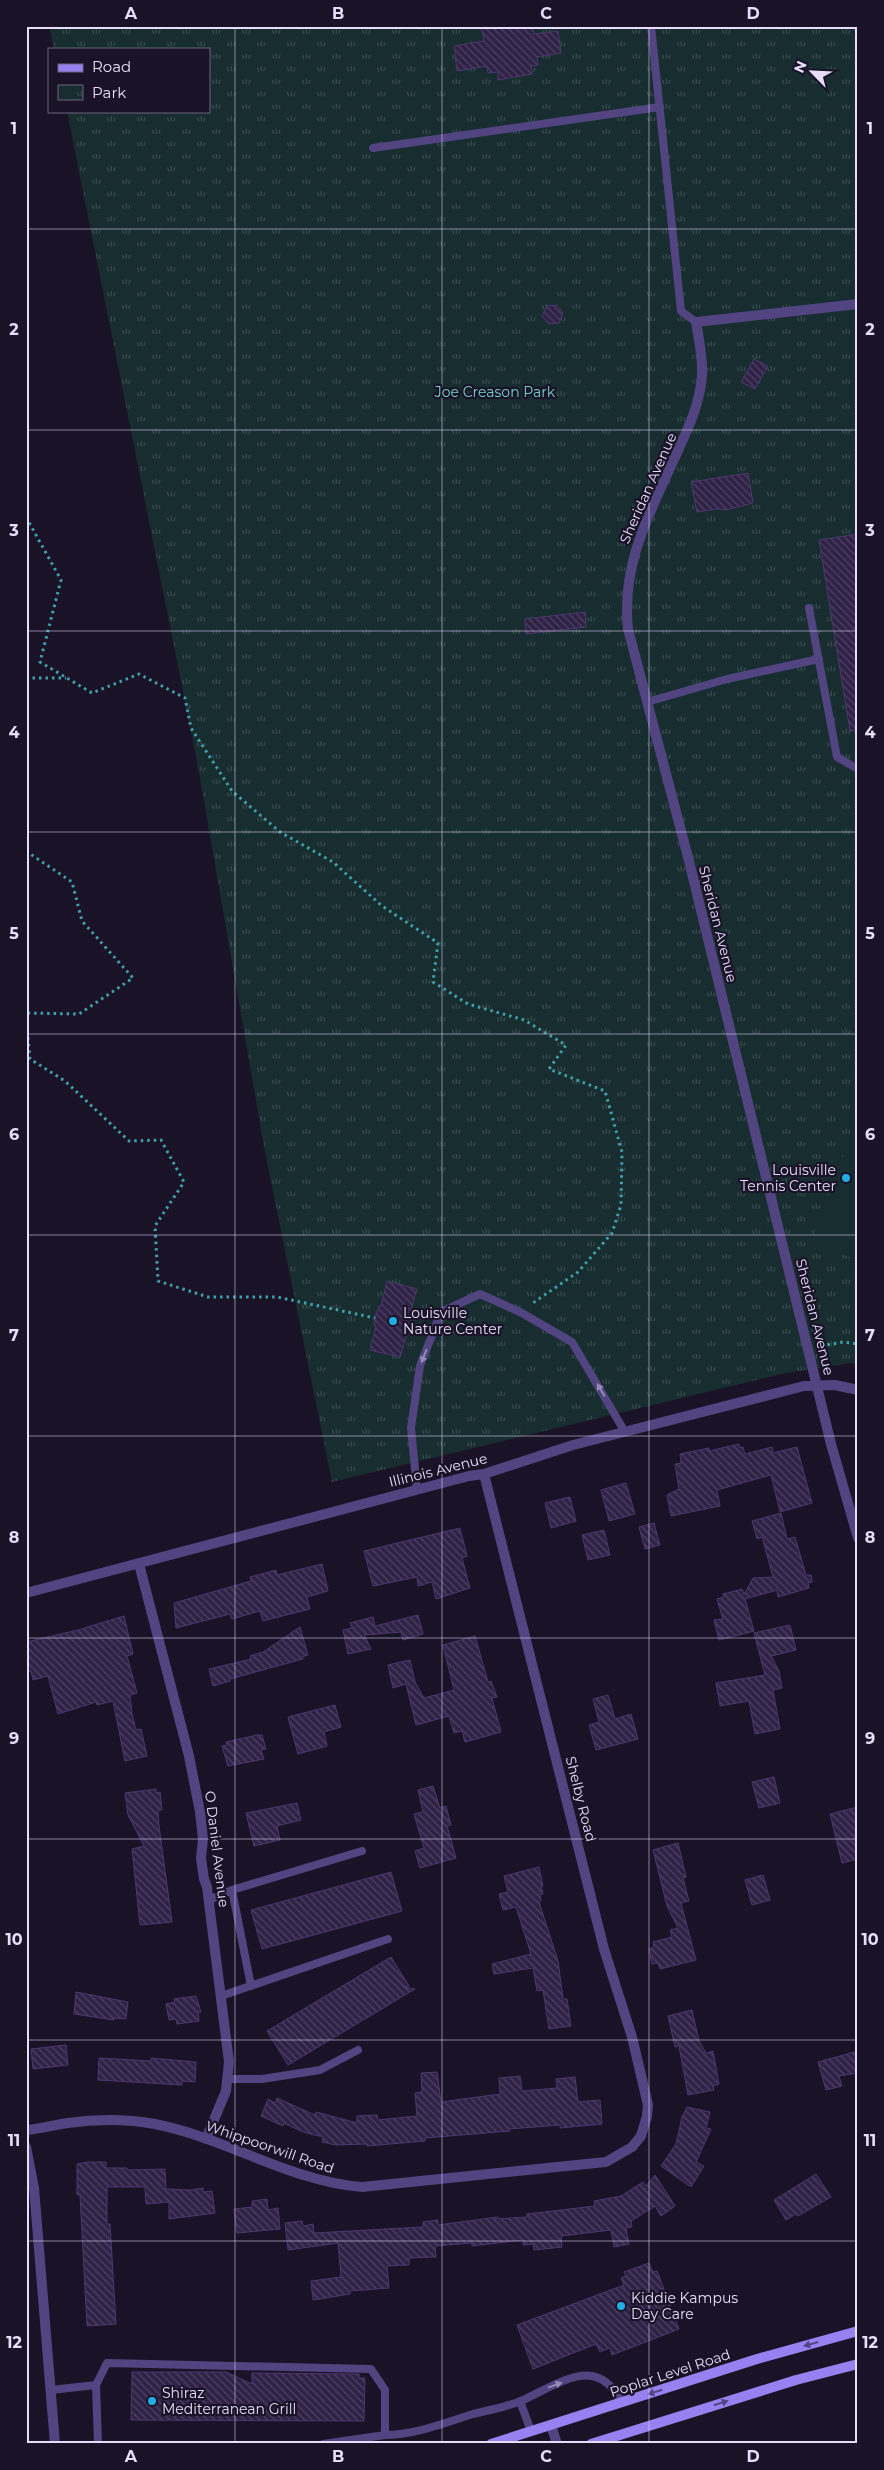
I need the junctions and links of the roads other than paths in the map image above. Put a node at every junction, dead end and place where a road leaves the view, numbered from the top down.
1 (651, 26) edge
2 (660, 107) junction
3 (373, 148) dead end
4 (858, 304) edge
5 (696, 322) junction
6 (809, 608) dead end
7 (819, 659) junction
8 (647, 702) junction
9 (858, 769) edge
10 (818, 1386) junction
11 (858, 1390) edge
12 (625, 1432) junction
13 (484, 1474) junction
14 (417, 1490) junction
15 (858, 1538) edge
16 (139, 1564) junction
17 (26, 1593) edge
18 (362, 1851) dead end
19 (232, 1890) junction
20 (209, 1900) junction
21 (388, 1939) dead end
22 (251, 1986) junction
23 (220, 1996) junction
24 (358, 2050) dead end
25 (228, 2079) junction
26 (26, 2130) edge
27 (643, 2130) joint
28 (206, 2139) junction
29 (26, 2147) edge
30 (858, 2331) edge
31 (858, 2364) edge
32 (96, 2385) junction
33 (51, 2390) junction
34 (520, 2401) junction
35 (622, 2402) junction
36 (551, 2425) junction
37 (531, 2431) junction
38 (385, 2435) junction
39 (55, 2444) edge
40 (98, 2444) edge
41 (323, 2444) edge
42 (491, 2444) edge
43 (557, 2444) edge
44 (591, 2444) edge

1 - 2 lane
2 - 3 lane
2 - 5 lane
4 - 5 street
5 - 8 street, Sheridan Avenue
6 - 7 lane
7 - 8 lane
7 - 9 lane
8 - 10 street, Sheridan Avenue
10 - 11 street, Illinois Avenue
10 - 12 street, Illinois Avenue
10 - 15 street, Sheridan Avenue
12 - 13 street, Illinois Avenue
12 -> 14 lane
13 - 14 street, Illinois Avenue
13 - 27 street, Shelby Road
14 - 16 street, Illinois Avenue
16 - 17 street, Illinois Avenue
16 - 20 street, O Daniel Avenue
18 - 19 lane
19 - 20 lane
19 - 22 lane
20 - 23 street, O Daniel Avenue
21 - 22 lane
22 - 23 lane
23 - 25 street, O Daniel Avenue
24 - 25 lane
25 - 28 street, O Daniel Avenue
26 - 28 street, Whippoorwill Road
27 - 28 street, Whippoorwill Road
29 - 33 street
30 -> 35 main road, Poplar Level Road
44 -> 31 main road
32 - 33 lane
32 - 38 lane
32 - 40 lane
33 - 39 street
34 -> 35 lane
34 - 37 lane
34 - 38 lane
35 - 36 main road, Poplar Level Road
36 - 37 main road, Poplar Level Road
36 - 43 street
37 - 42 main road, Poplar Level Road
38 - 41 lane

